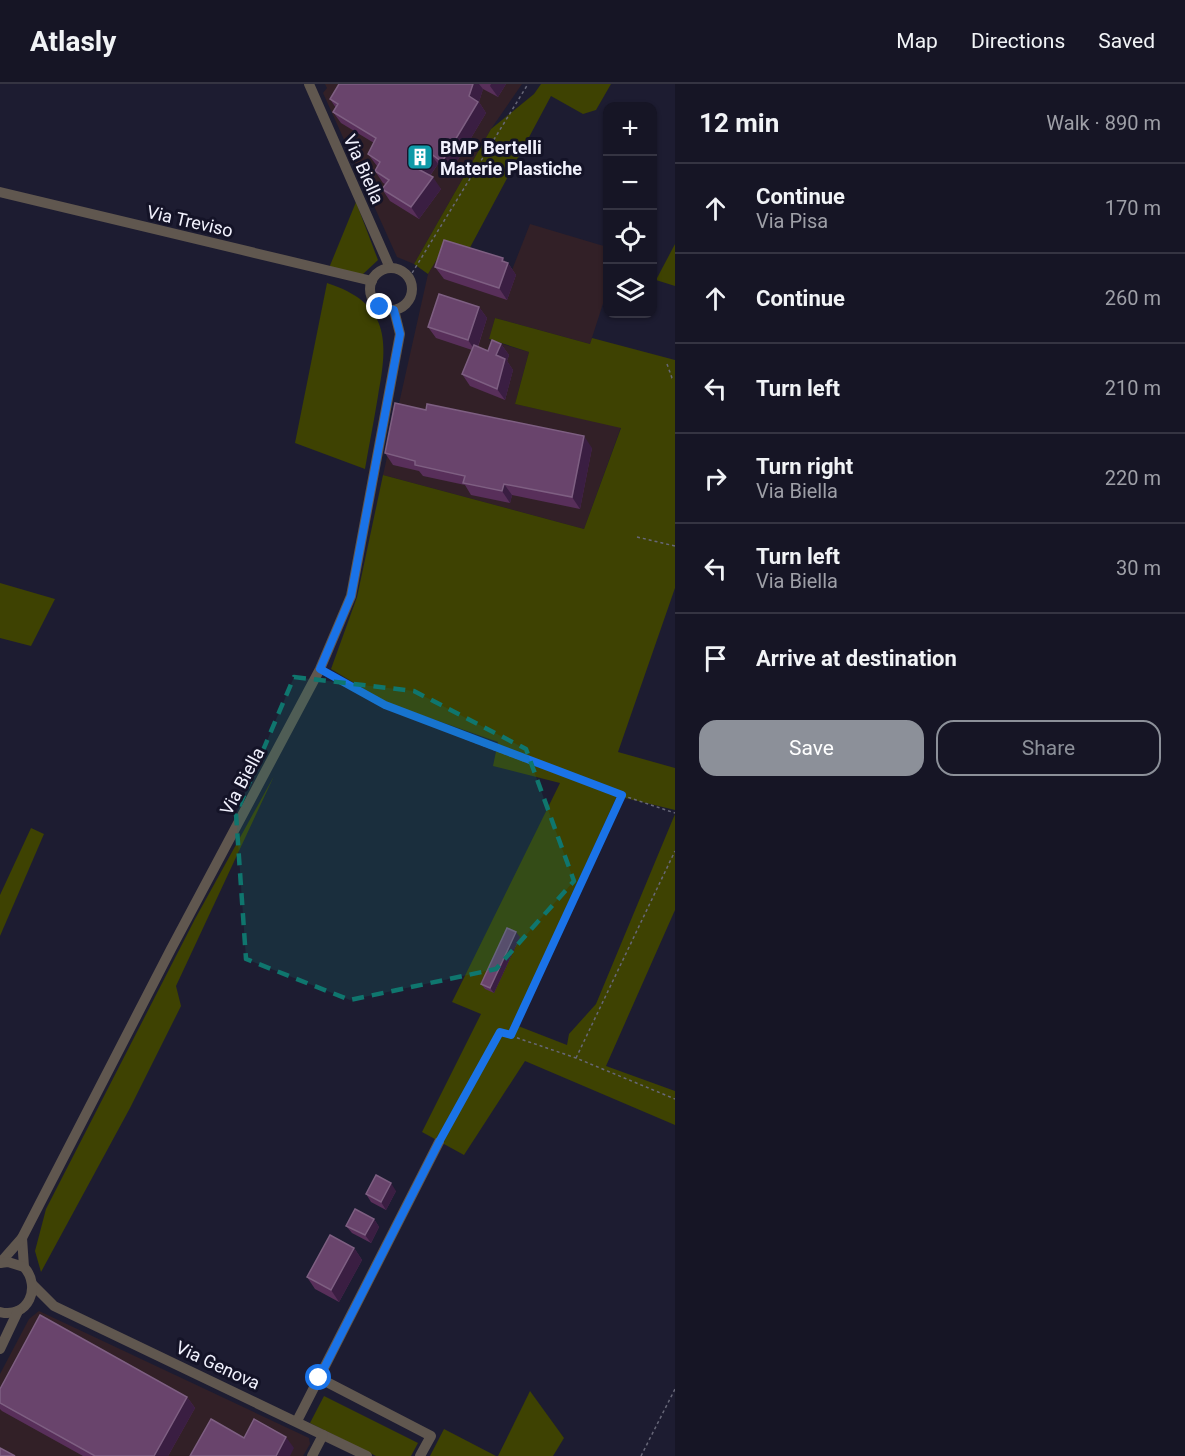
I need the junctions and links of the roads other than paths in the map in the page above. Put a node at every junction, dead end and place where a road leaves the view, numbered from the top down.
1 (309, 84) edge
2 (0, 192) edge
3 (390, 268) junction
4 (372, 281) junction
5 (394, 310) junction
6 (439, 1142) road end
7 (22, 1238) junction
8 (0, 1263) edge
9 (24, 1268) junction
10 (33, 1285) junction
11 (54, 1306) junction
12 (22, 1308) junction
13 (0, 1312) edge
14 (0, 1344) edge
15 (0, 1349) edge
16 (319, 1378) junction
17 (297, 1421) junction
18 (323, 1435) junction
19 (312, 1456) edge
20 (367, 1456) edge
21 (420, 1456) edge

1 - 3 street, Via Biella
2 - 4 street, Via Treviso
3 - 4 street
3 - 5 street
4 - 5 street
5 - 7 street, Via Biella
6 - 16 street
7 - 8 street, Via Biella
7 - 9 street
8 - 9 street
9 - 10 street, Via Genova
10 - 11 street, Via Genova
10 - 12 street
11 - 12 street, Via Genova
11 - 17 street, Via Genova
12 - 13 street, Via Genova
12 - 15 street
14 - 15 street
16 - 17 street
16 - 21 street
17 - 18 street, Via Genova
18 - 19 street
18 - 20 street, Via Genova

